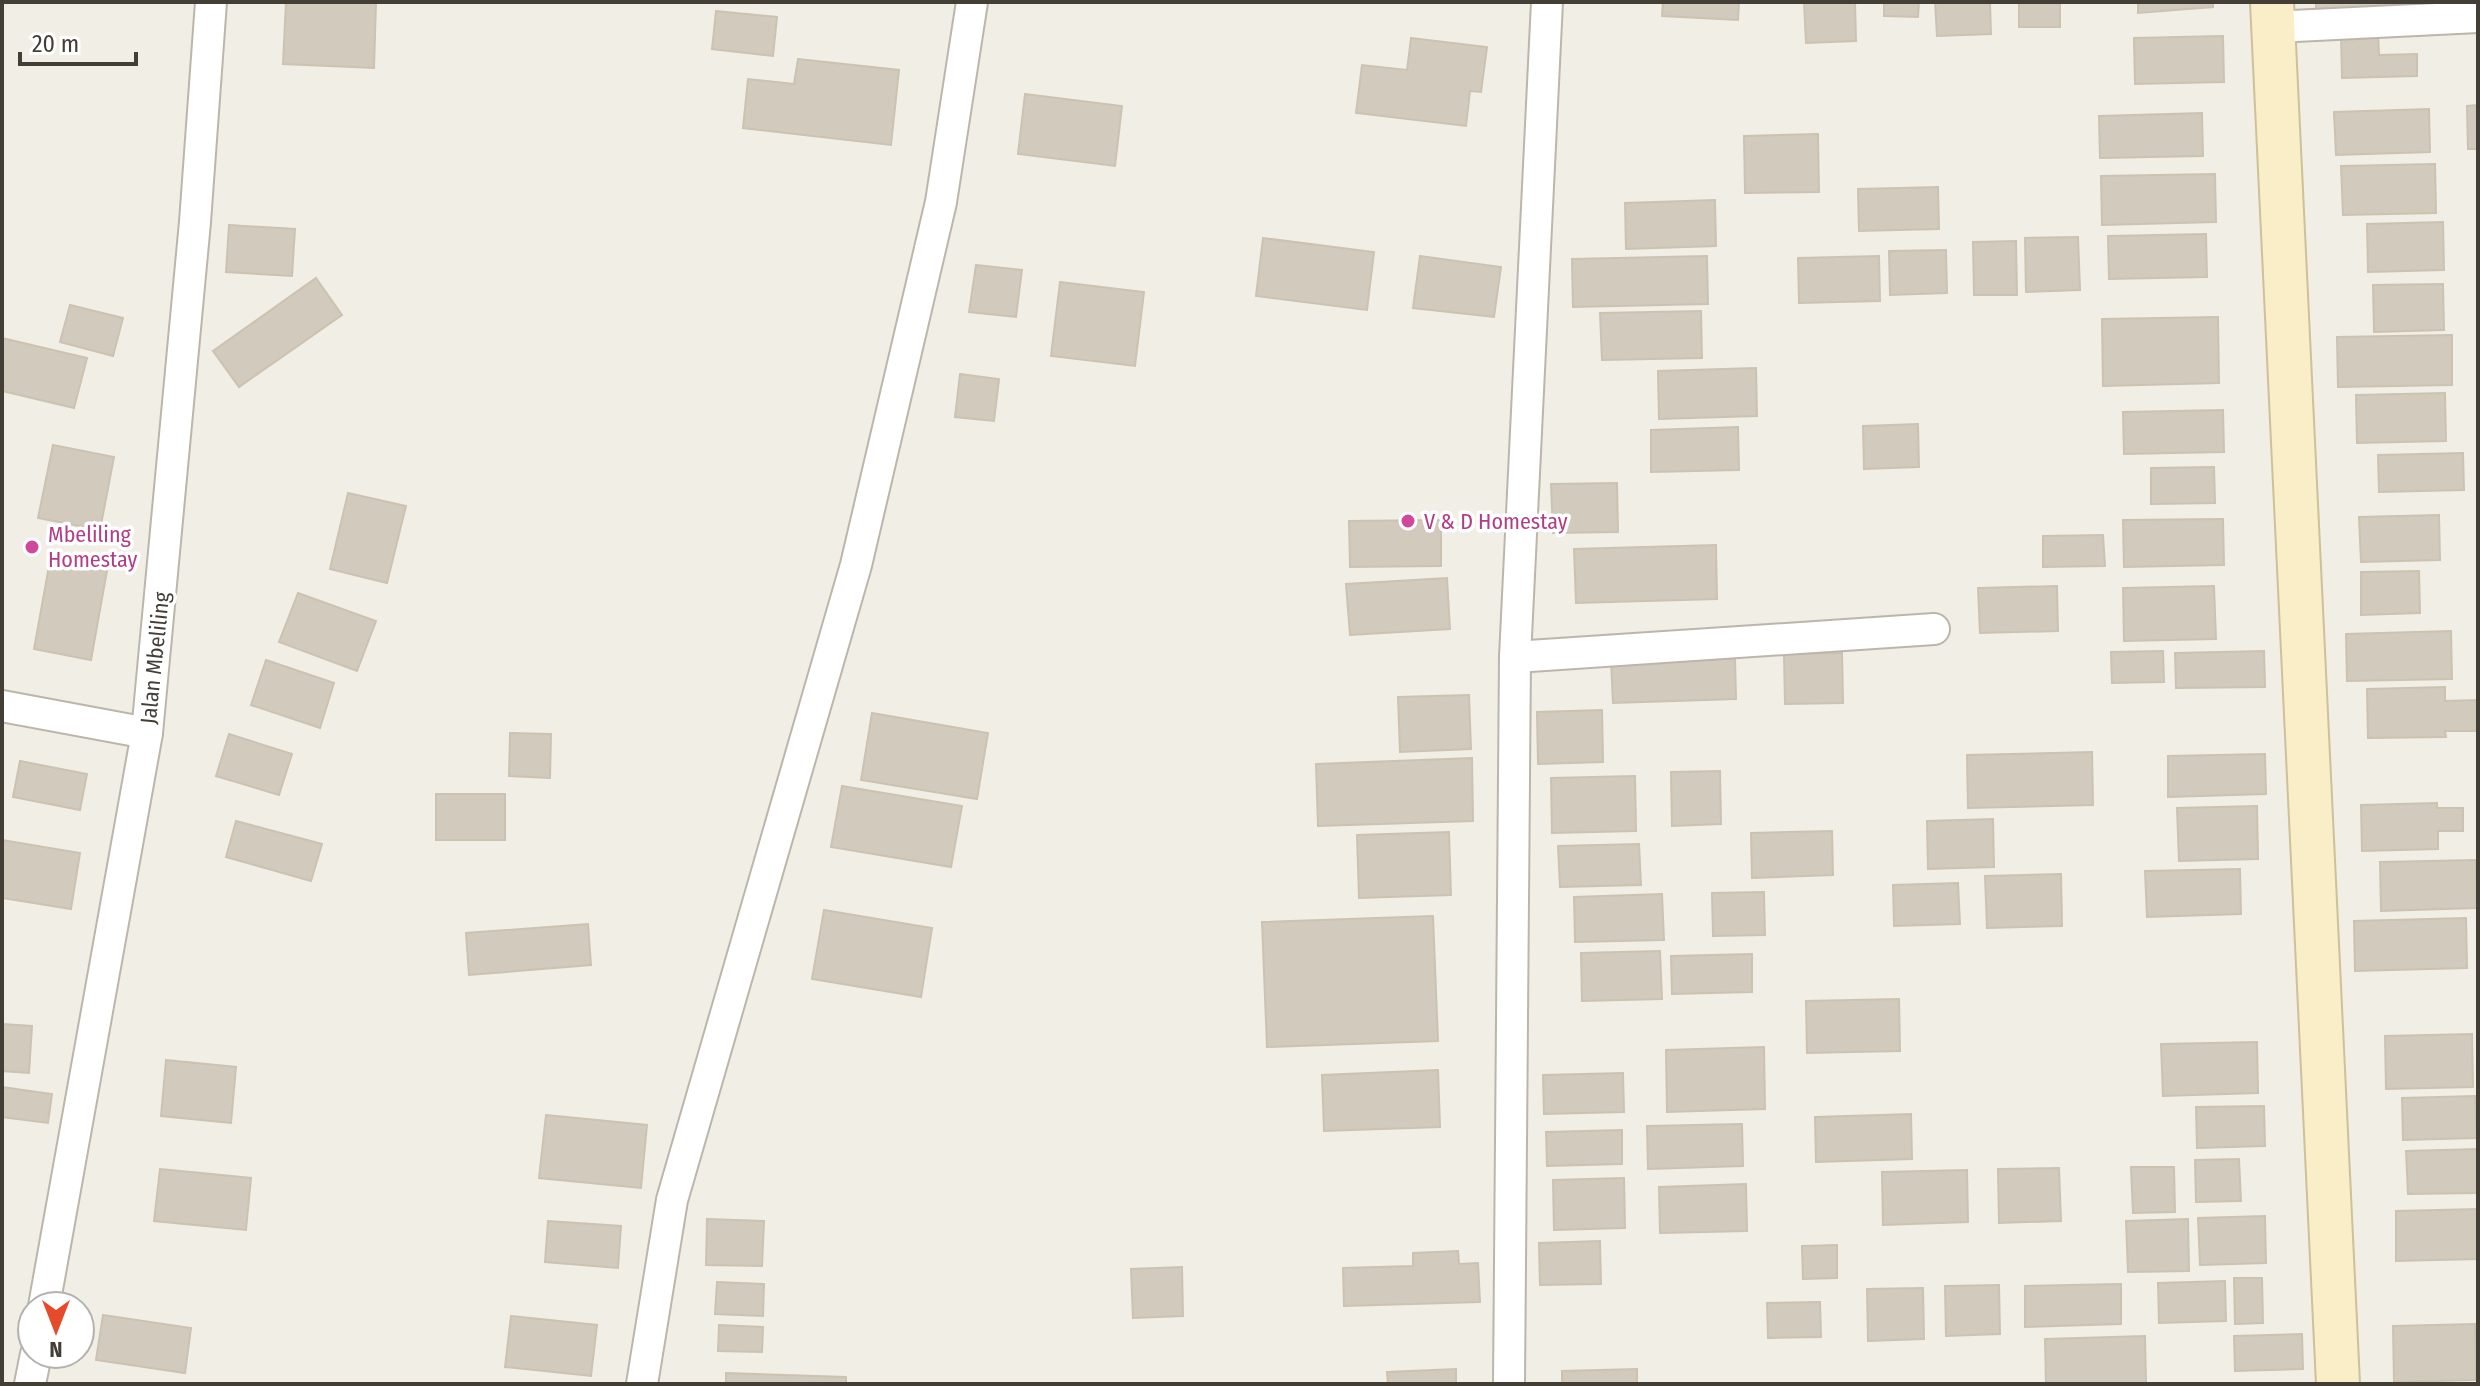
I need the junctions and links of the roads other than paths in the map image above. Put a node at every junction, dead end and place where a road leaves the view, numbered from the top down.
1 (211, 2) edge
2 (972, 2) edge
3 (1547, 2) edge
4 (2272, 15) edge
5 (2478, 17) edge
6 (1934, 629) dead end
7 (1515, 657) junction
8 (2, 706) edge
9 (147, 733) junction
10 (47, 1290) edge
11 (642, 1384) edge
12 (1509, 1384) edge
13 (2338, 1384) edge

1 - 9 street, Jalan Mbeliling
2 - 11 street
3 - 7 street
4 - 5 street
4 - 13 street
6 - 7 street
7 - 12 street
8 - 9 street
9 - 10 street, Jalan Mbeliling

